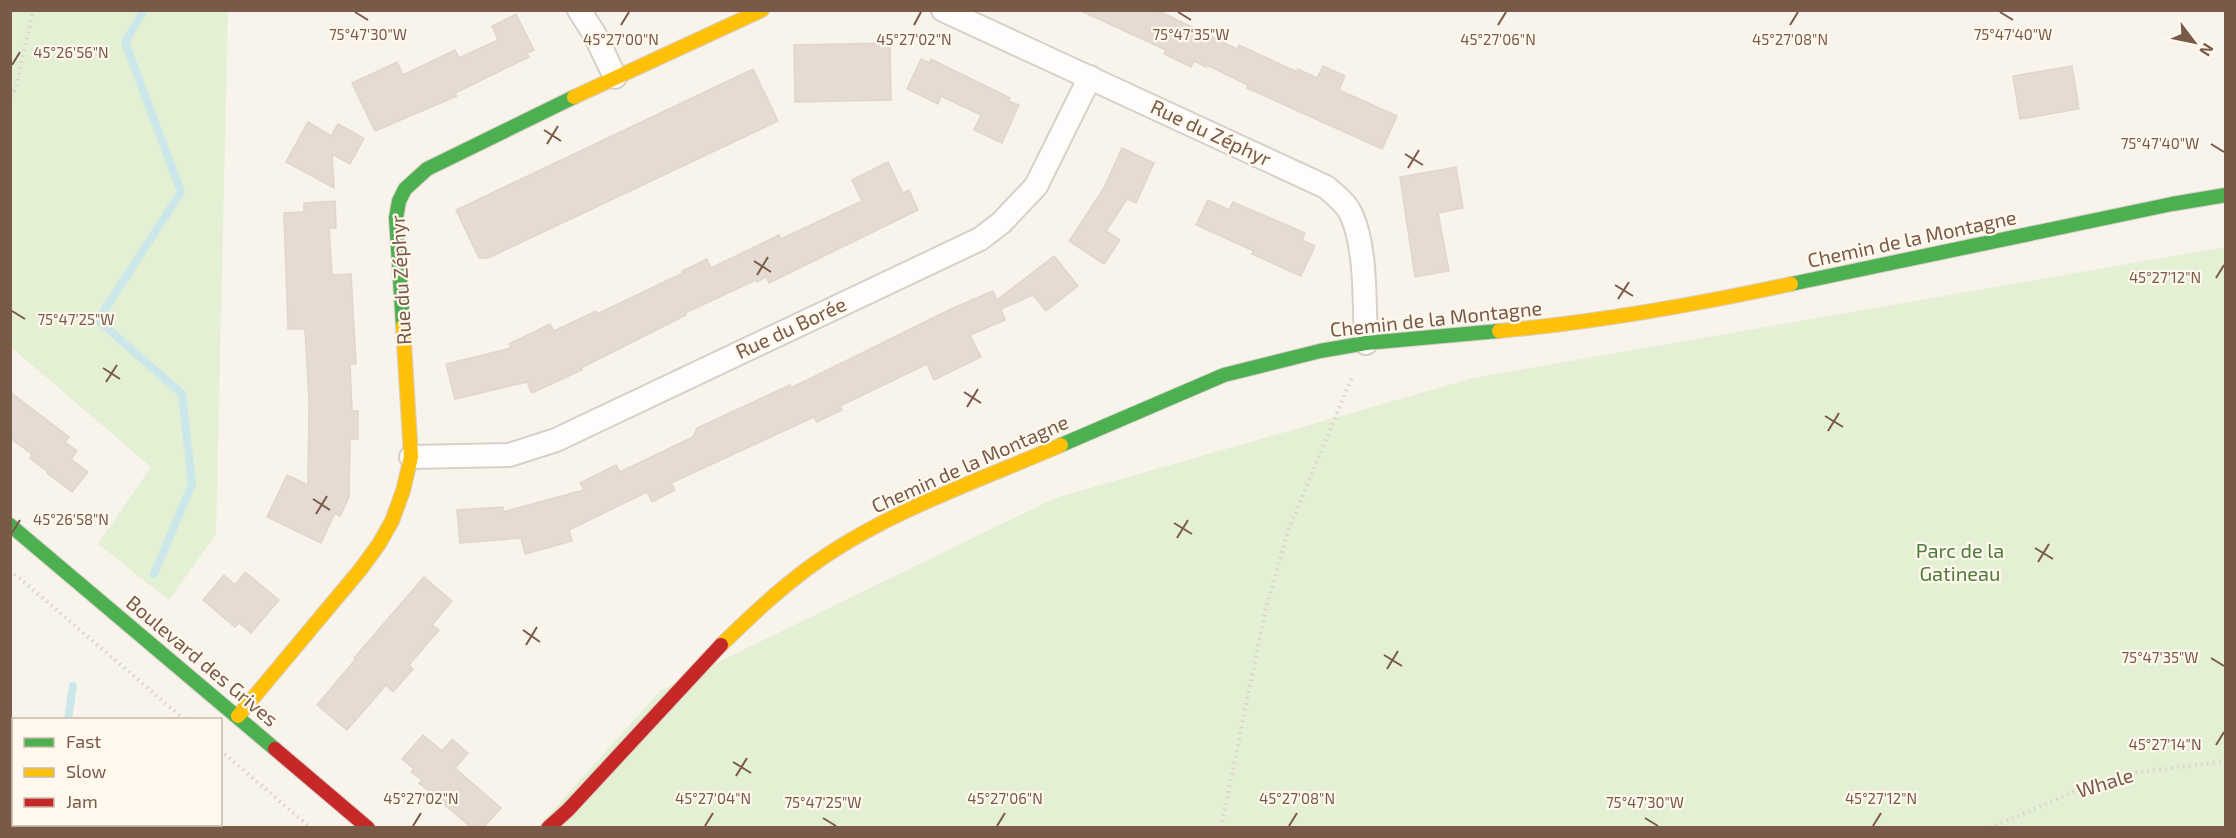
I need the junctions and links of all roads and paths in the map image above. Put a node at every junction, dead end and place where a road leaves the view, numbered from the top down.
1 (33, 10) edge
2 (579, 10) edge
3 (762, 10) edge
4 (943, 10) edge
5 (615, 77) junction
6 (1090, 77) junction
7 (10, 96) edge
8 (2226, 195) edge
9 (1366, 343) junction
10 (411, 457) junction
11 (10, 525) edge
12 (10, 570) edge
13 (238, 716) junction
14 (183, 718) edge
15 (222, 752) edge
16 (2226, 761) edge
17 (568, 810) junction
18 (311, 828) edge
19 (368, 828) edge
20 (548, 828) edge
21 (557, 828) edge
22 (1221, 828) edge
23 (1990, 828) edge

1 - 7 path
2 - 5 street
3 - 5 street, Rue du Zéphyr
4 - 6 street, Rue du Zéphyr
5 - 10 street, Rue du Zéphyr
6 - 9 street, Rue du Zéphyr
6 - 10 street, Rue du Borée
8 - 9 street, Chemin de la Montagne
9 - 17 street, Chemin de la Montagne
9 - 22 path
10 - 13 street, Rue du Zéphyr
11 - 13 street, Boulevard des Grives
12 - 14 path
13 - 19 street, Boulevard des Grives
15 - 18 path
16 - 23 path, Whale
17 - 20 street, Chemin de la Montagne
17 - 21 street, Chemin de la Montagne

